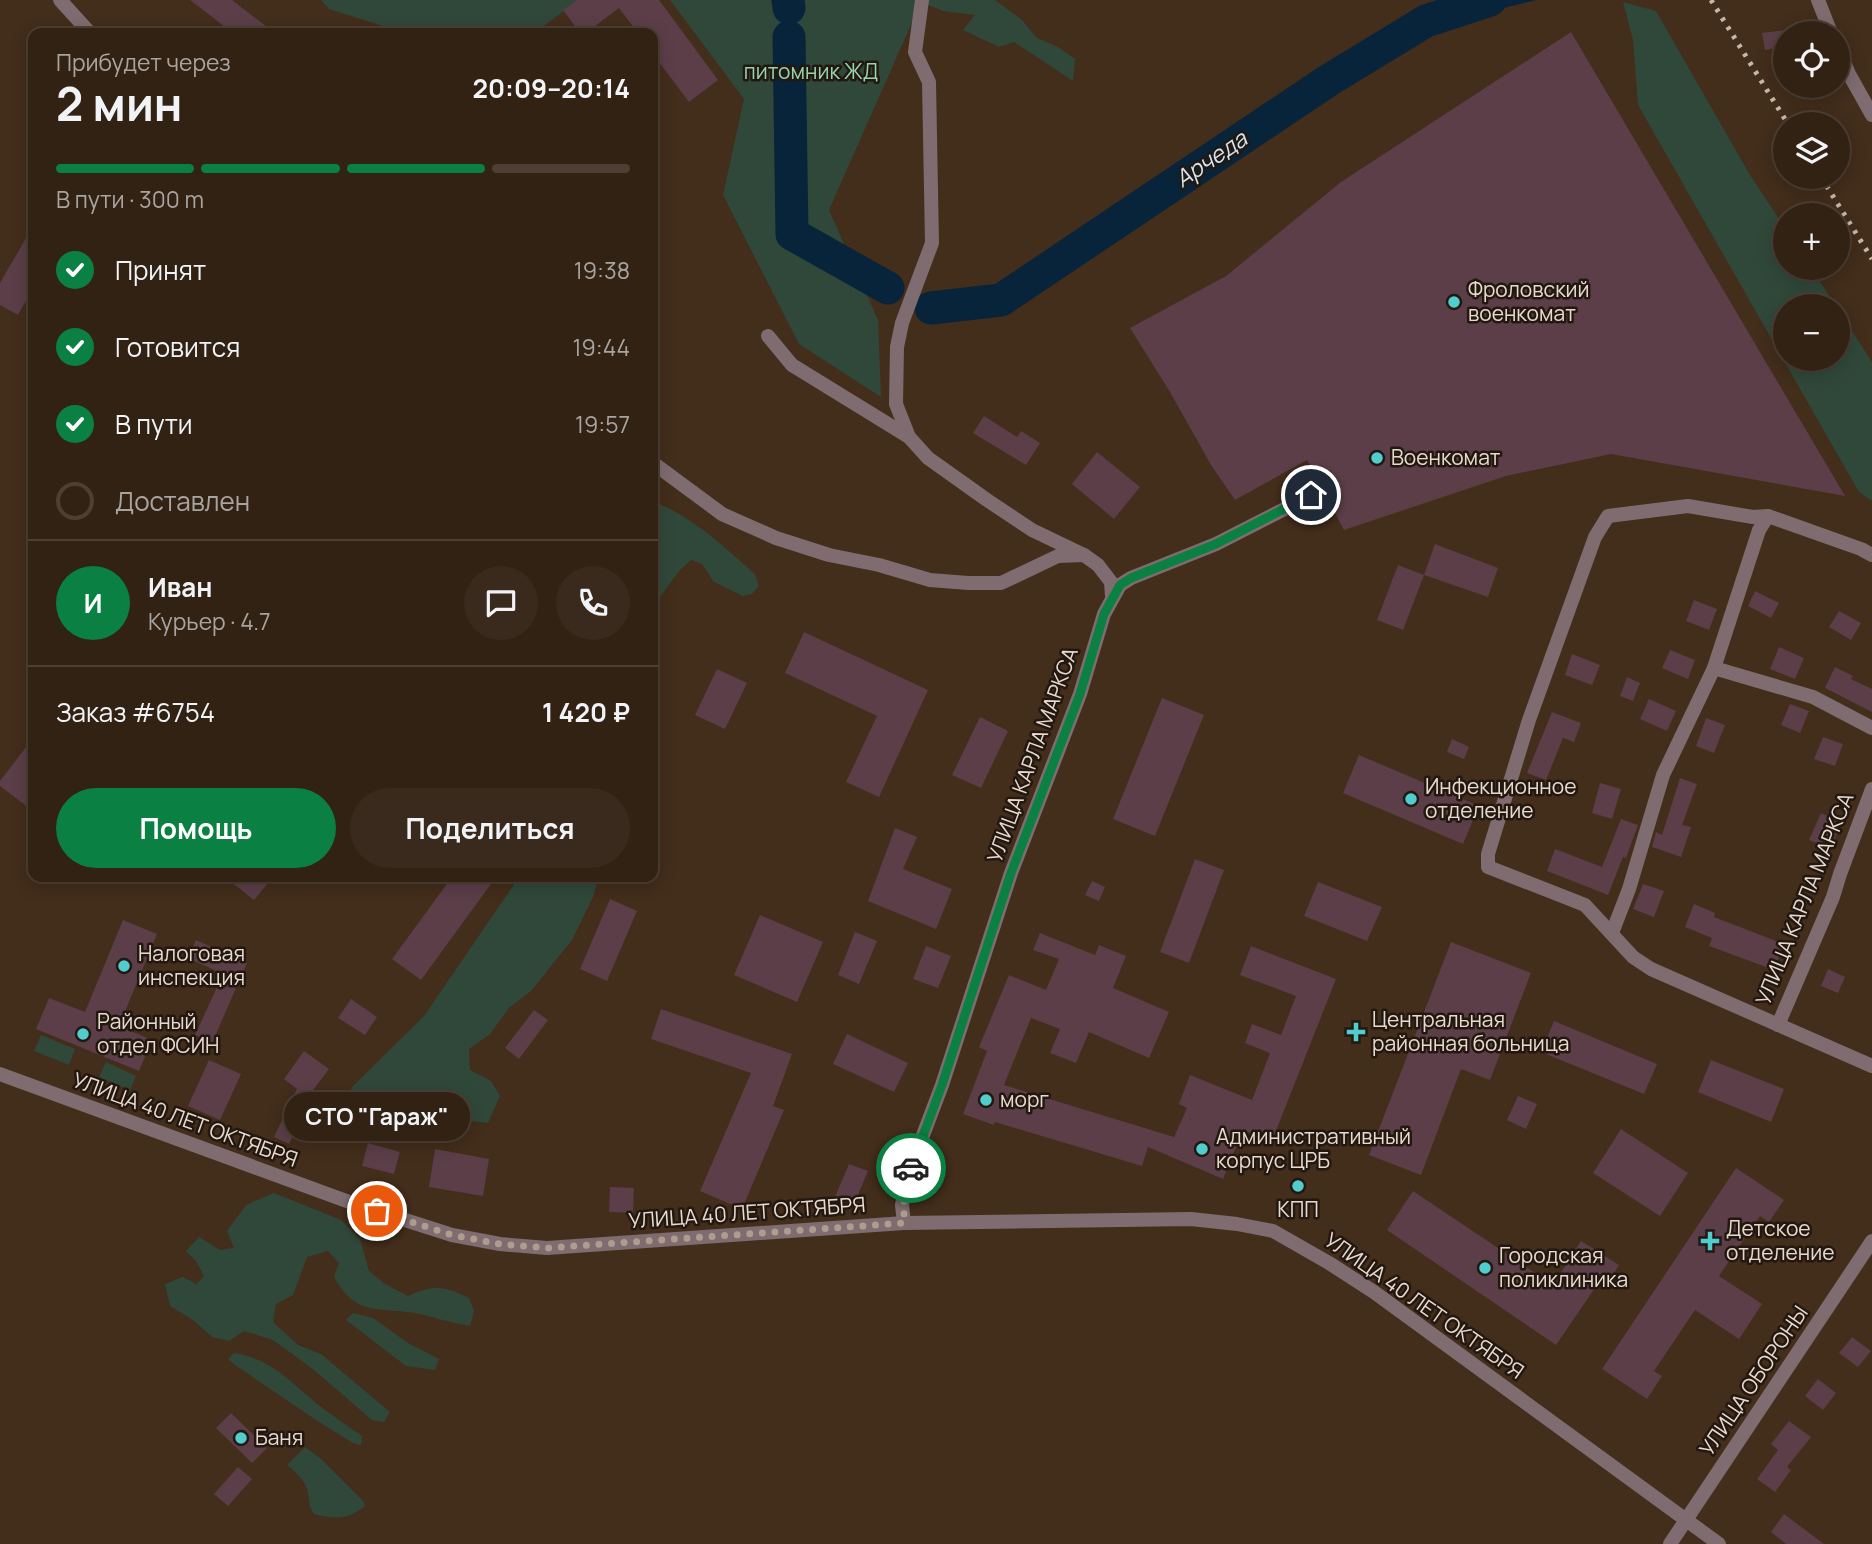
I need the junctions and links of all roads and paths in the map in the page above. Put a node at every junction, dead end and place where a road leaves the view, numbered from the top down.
1 (60, 0) edge
2 (922, 0) edge
3 (1818, 0) edge
4 (1826, 21) edge
5 (85, 28) edge
6 (1850, 76) edge
7 (1872, 115) edge
8 (768, 336) dead end
9 (909, 438) junction
10 (658, 467) edge
11 (1311, 495) dead end
12 (1768, 516) junction
13 (1084, 555) junction
14 (1872, 555) edge
15 (1112, 596) junction
16 (1714, 668) junction
17 (1872, 728) edge
18 (1872, 789) edge
19 (1612, 933) junction
20 (1778, 1025) junction
21 (1872, 1066) edge
22 (0, 1074) edge
23 (904, 1223) junction
24 (1872, 1241) edge
25 (1686, 1520) junction
26 (1670, 1544) edge
27 (1718, 1544) edge

1 - 5 street
2 - 9 street
3 - 4 street
6 - 7 street
8 - 9 street
9 - 13 street
10 - 13 street
11 - 15 street
12 - 14 street, УЛИЦА КАРЛА МАРКСА
12 - 16 street
12 - 19 street, УЛИЦА КАРЛА МАРКСА
13 - 15 street
15 - 23 street, УЛИЦА КАРЛА МАРКСА
16 - 17 street
16 - 19 street
18 - 20 street, УЛИЦА КАРЛА МАРКСА
19 - 20 street, УЛИЦА КАРЛА МАРКСА
20 - 21 street, УЛИЦА КАРЛА МАРКСА
22 - 23 street, УЛИЦА 40 ЛЕТ ОКТЯБРЯ
23 - 25 street, УЛИЦА 40 ЛЕТ ОКТЯБРЯ
24 - 25 street, УЛИЦА ОБОРОНЫ
25 - 26 street, УЛИЦА ОБОРОНЫ
25 - 27 street, УЛИЦА 40 ЛЕТ ОКТЯБРЯ

